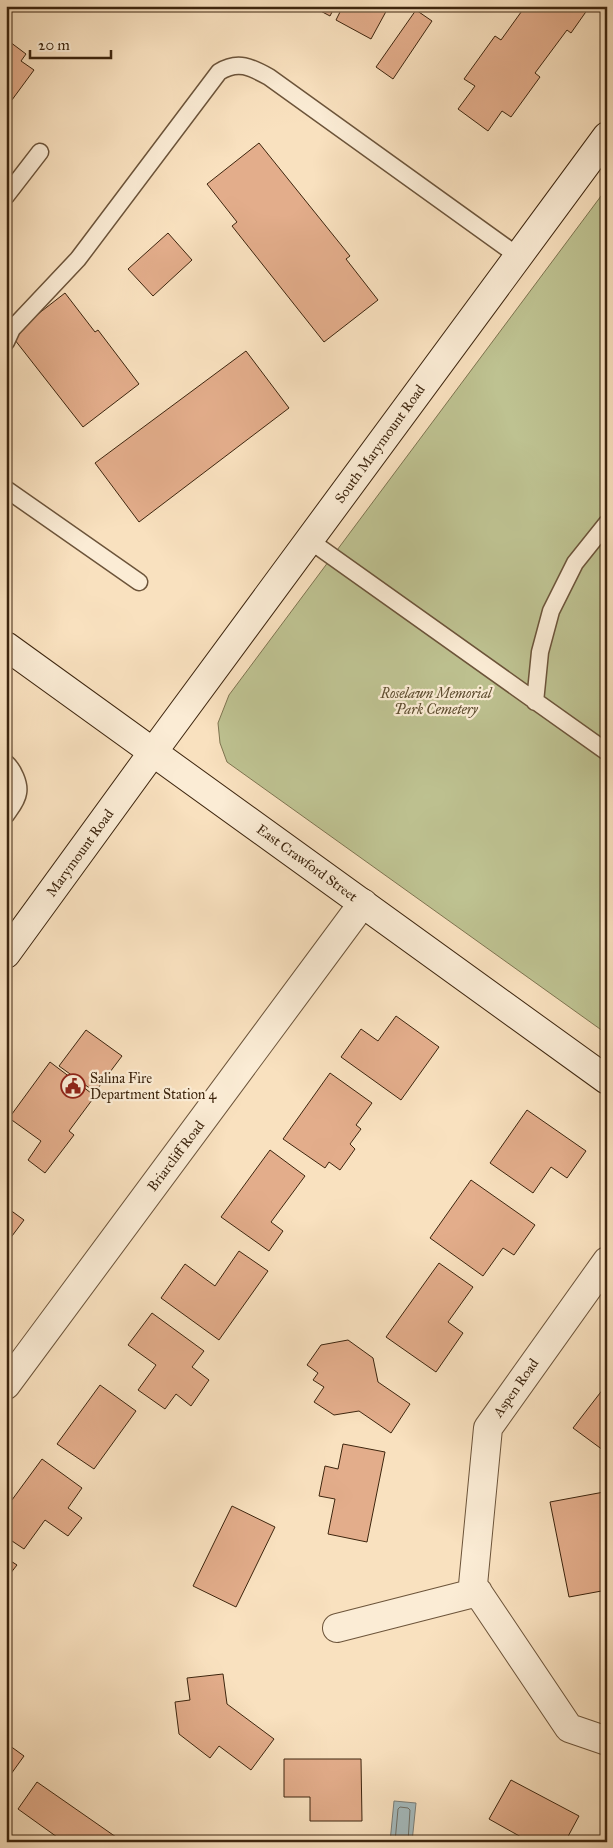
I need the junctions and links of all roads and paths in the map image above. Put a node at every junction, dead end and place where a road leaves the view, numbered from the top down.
1 (607, 136) edge
2 (40, 152) dead end
3 (6, 196) edge
4 (518, 256) junction
5 (6, 342) edge
6 (6, 489) edge
7 (607, 523) edge
8 (309, 540) junction
9 (139, 582) dead end
10 (6, 646) edge
11 (535, 702) junction
12 (153, 752) junction
13 (607, 752) edge
14 (6, 763) edge
15 (6, 815) edge
16 (363, 903) junction
17 (6, 954) edge
18 (607, 1080) edge
19 (607, 1261) edge
20 (6, 1385) edge
21 (478, 1592) junction
22 (337, 1628) dead end
23 (607, 1741) edge

1 - 4 street, South Marymount Road
2 - 3 lane
4 - 5 lane
4 - 8 street, South Marymount Road
6 - 9 lane
7 - 11 lane
8 - 11 lane
8 - 12 street, South Marymount Road
10 - 12 street, East Crawford Street
11 - 13 lane
12 - 16 street, East Crawford Street
12 - 17 street, Marymount Road
14 - 15 lane
16 - 18 street, East Crawford Street
16 - 20 street, Briarcliff Road
19 - 21 street, Aspen Road
21 - 22 street
21 - 23 street, Aspen Road

